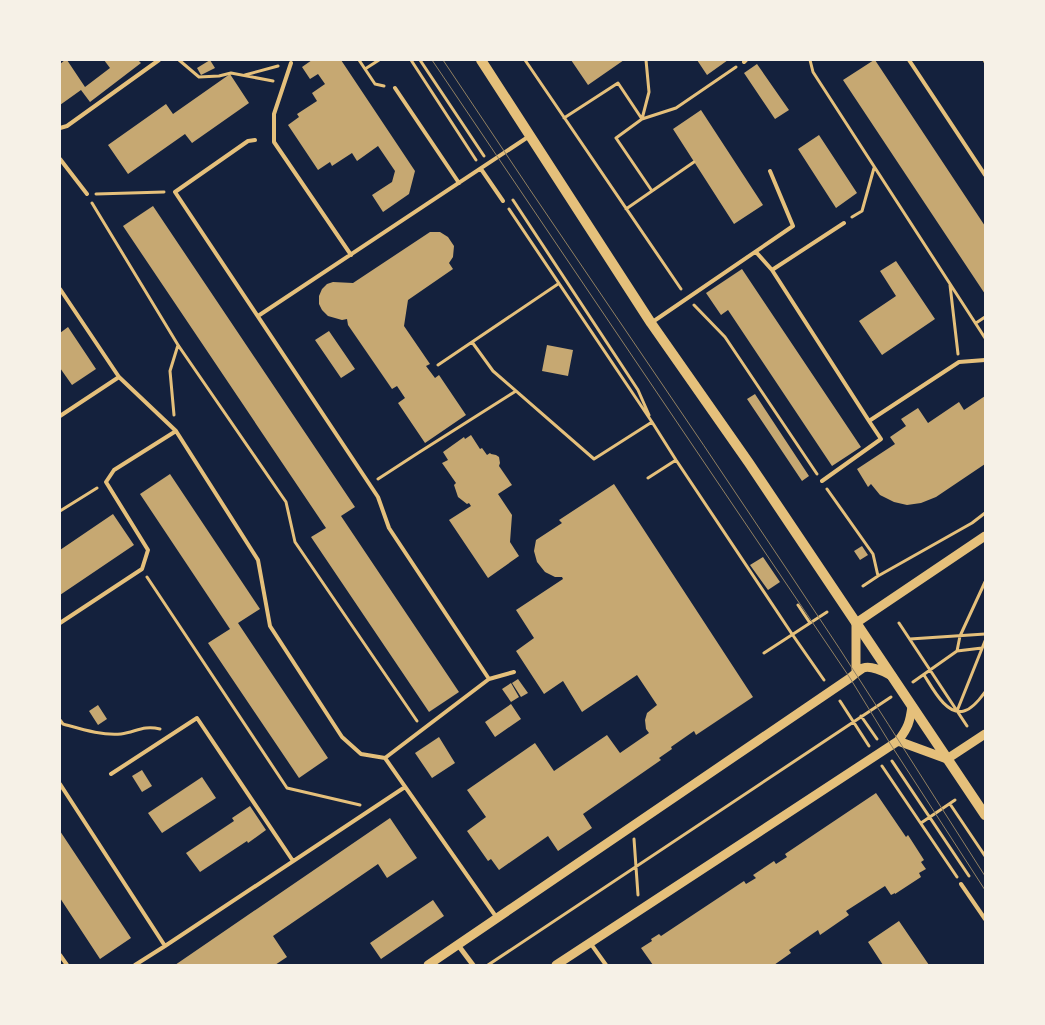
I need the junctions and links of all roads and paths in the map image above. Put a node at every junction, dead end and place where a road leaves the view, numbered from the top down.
1 (159, 60) edge
2 (179, 60) edge
3 (359, 60) edge
4 (379, 60) edge
5 (411, 60) edge
6 (420, 60) edge
7 (480, 60) edge
8 (525, 60) edge
9 (646, 60) edge
10 (810, 60) edge
11 (908, 60) edge
12 (745, 61) edge
13 (291, 63) joint
14 (366, 69) junction
15 (244, 76) junction
16 (284, 83) junction
17 (395, 88) joint
18 (564, 118) junction
19 (642, 120) junction
20 (60, 128) edge
21 (530, 136) junction
22 (255, 140) dead end
23 (60, 159) edge
24 (694, 162) dead end
25 (489, 164) junction
26 (874, 167) junction
27 (481, 169) junction
28 (770, 171) dead end
29 (985, 175) edge
30 (459, 183) junction
31 (652, 191) junction
32 (175, 192) junction
33 (87, 194) junction
34 (510, 196) dead end
35 (503, 201) joint
36 (626, 209) junction
37 (844, 223) joint
38 (756, 252) junction
39 (351, 254) junction
40 (772, 270) junction
41 (950, 283) junction
42 (558, 284) junction
43 (60, 289) edge
44 (687, 298) junction
45 (258, 316) junction
46 (985, 317) edge
47 (651, 323) junction
48 (976, 323) junction
49 (985, 338) edge
50 (472, 342) junction
51 (178, 345) junction
52 (985, 360) edge
53 (959, 362) junction
54 (438, 366) dead end
55 (119, 377) junction
56 (516, 392) junction
57 (60, 416) edge
58 (869, 421) junction
59 (652, 422) junction
60 (176, 431) junction
61 (676, 460) junction
62 (648, 478) dead end
63 (822, 481) junction
64 (106, 482) junction
65 (370, 484) junction
66 (60, 511) edge
67 (985, 514) edge
68 (985, 536) edge
69 (142, 569) junction
70 (878, 576) junction
71 (985, 582) edge
72 (863, 586) dead end
73 (798, 605) dead end
74 (827, 612) dead end
75 (856, 622) junction
76 (60, 623) edge
77 (810, 623) junction
78 (899, 623) dead end
79 (792, 634) junction
80 (985, 634) edge
81 (960, 636) junction
82 (910, 639) junction
83 (985, 641) edge
84 (982, 648) junction
85 (957, 651) junction
86 (764, 653) dead end
87 (931, 670) junction
88 (514, 672) dead end
89 (856, 673) junction
90 (892, 676) junction
91 (489, 679) junction
92 (832, 690) junction
93 (985, 692) edge
94 (882, 702) dead end
95 (912, 706) junction
96 (957, 711) junction
97 (861, 716) junction
98 (60, 720) edge
99 (853, 721) junction
100 (967, 726) dead end
101 (423, 730) junction
102 (174, 733) junction
103 (985, 734) edge
104 (898, 741) junction
105 (884, 749) junction
106 (875, 755) junction
107 (385, 758) junction
108 (947, 759) junction
109 (111, 774) dead end
110 (60, 784) edge
111 (405, 787) junction
112 (954, 800) dead end
113 (950, 804) junction
114 (373, 808) junction
115 (985, 815) edge
116 (930, 817) junction
117 (921, 823) junction
118 (633, 826) junction
119 (985, 856) edge
120 (293, 860) junction
121 (636, 866) junction
122 (974, 883) dead end
123 (961, 884) joint
124 (638, 898) dead end
125 (497, 918) junction
126 (985, 919) edge
127 (589, 942) junction
128 (458, 945) junction
129 (165, 946) junction
130 (60, 955) edge
131 (68, 965) edge
132 (135, 965) edge
133 (428, 965) edge
134 (472, 965) edge
135 (488, 965) edge
136 (556, 965) edge
137 (606, 965) edge

1 - 20 lane
2 - 15 path
3 - 14 path
4 - 14 path
5 - 27 path
6 - 25 path
7 - 21 main road
8 - 18 path
9 - 19 path
10 - 26 path
11 - 29 lane
12 - 19 path
13 - 15 path
13 - 16 lane
14 - 17 path
15 - 16 path
16 - 39 lane
17 - 30 lane
18 - 19 path
18 - 36 path
19 - 31 path
21 - 25 lane
21 - 47 main road
22 - 32 lane
23 - 33 lane
24 - 31 path
25 - 27 lane
26 - 37 path
26 - 41 path
27 - 30 lane
27 - 35 lane
28 - 38 lane
30 - 39 lane
31 - 36 path
32 - 33 path
32 - 45 lane
33 - 51 path
34 - 59 path
35 - 42 path
36 - 44 path
37 - 40 lane
38 - 40 lane
38 - 44 lane
39 - 45 lane
40 - 58 lane
41 - 48 path
41 - 53 path
42 - 50 path
42 - 59 path
43 - 55 lane
44 - 47 lane
44 - 63 path
45 - 65 lane
46 - 48 path
47 - 75 main road
48 - 49 path
50 - 54 path
50 - 56 path
51 - 60 path
51 - 101 path
52 - 53 lane
53 - 58 lane
55 - 57 lane
55 - 60 lane
56 - 59 path
56 - 65 path
58 - 63 lane
59 - 61 path
60 - 64 lane
60 - 107 lane
61 - 62 path
61 - 79 path
63 - 70 path
64 - 66 path
64 - 69 lane
65 - 91 lane
67 - 70 path
68 - 75 street
69 - 76 lane
69 - 114 path
70 - 72 path
71 - 81 path
73 - 77 path
74 - 77 path
75 - 89 street
75 - 90 main road
77 - 79 path
78 - 82 path
79 - 86 path
79 - 92 path
80 - 81 path
81 - 82 path
81 - 85 path
82 - 87 path
83 - 84 path
84 - 85 path
84 - 96 path
85 - 87 path
87 - 96 path
87 - 96 path
88 - 91 lane
89 - 90 street
89 - 92 street
90 - 95 main road
91 - 101 lane
92 - 99 path
92 - 118 street
93 - 96 path
94 - 97 path
95 - 104 street
95 - 108 main road
96 - 100 path
97 - 99 path
97 - 105 path
98 - 102 path
99 - 106 path
99 - 121 path
101 - 107 lane
102 - 109 lane
102 - 120 lane
103 - 108 street
104 - 105 street
104 - 108 street
105 - 106 street
105 - 116 path
106 - 117 path
106 - 127 street
107 - 111 lane
108 - 115 main road
110 - 129 lane
111 - 114 lane
111 - 125 lane
112 - 113 path
113 - 116 path
113 - 119 path
114 - 120 lane
116 - 117 path
116 - 122 path
117 - 123 path
118 - 121 path
118 - 125 street
120 - 129 lane
121 - 124 path
121 - 135 path
123 - 126 lane
125 - 128 street
127 - 136 street
127 - 137 lane
128 - 133 street
128 - 134 street
129 - 132 lane
130 - 131 lane

